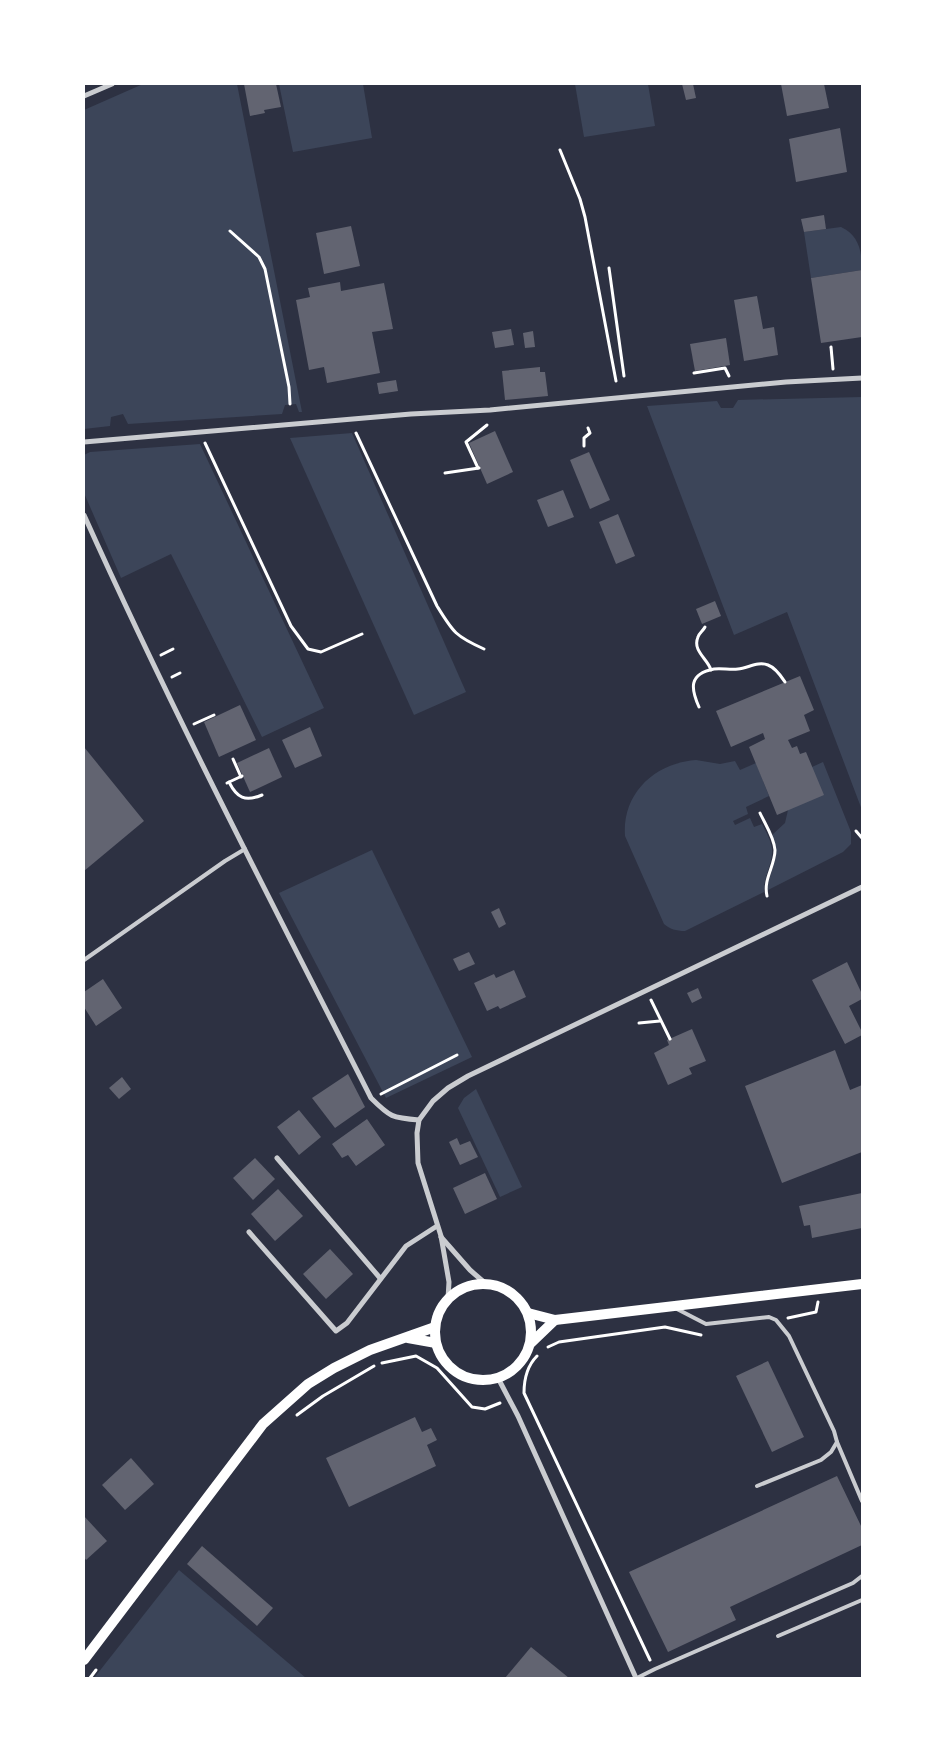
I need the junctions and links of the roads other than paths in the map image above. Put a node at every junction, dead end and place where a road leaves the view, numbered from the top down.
1 (112, 84) edge
2 (84, 96) edge
3 (862, 378) edge
4 (84, 442) edge
5 (84, 515) edge
6 (245, 849) junction
7 (862, 887) edge
8 (84, 960) edge
9 (419, 1120) junction
10 (277, 1158) dead end
11 (437, 1226) junction
12 (249, 1232) dead end
13 (441, 1236) junction
14 (380, 1278) junction
15 (485, 1283) junction
16 (862, 1284) edge
17 (448, 1299) junction
18 (673, 1307) junction
19 (528, 1313) junction
20 (555, 1320) junction
21 (435, 1327) junction
22 (408, 1338) junction
23 (436, 1343) junction
24 (531, 1343) junction
25 (498, 1378) junction
26 (837, 1442) junction
27 (756, 1486) dead end
28 (862, 1501) edge
29 (862, 1576) edge
30 (862, 1600) edge
31 (778, 1636) dead end
32 (84, 1660) edge
33 (637, 1678) edge

1 - 2 street
3 - 4 street
5 - 6 street
6 - 8 lane
6 - 9 street
7 - 9 street
9 - 11 street
10 - 14 street
11 - 13 street
11 - 14 street
12 - 14 street
13 - 15 street
13 - 17 street
15 - 17 main road
15 - 19 main road
16 - 18 main road
17 - 21 main road
18 - 20 main road
18 - 26 lane
19 - 20 main road
19 - 24 main road
20 - 24 main road
21 - 22 main road
21 - 23 main road
22 - 23 main road
22 - 32 main road
23 - 25 main road
24 - 25 main road
25 - 33 street
26 - 27 lane
26 - 28 lane
29 - 33 lane
30 - 31 lane

